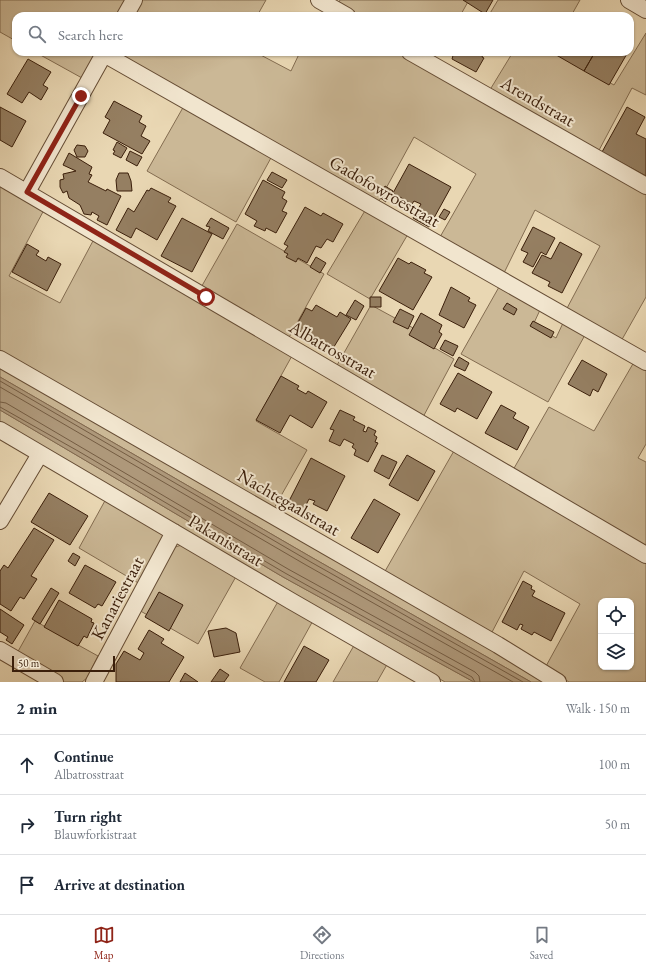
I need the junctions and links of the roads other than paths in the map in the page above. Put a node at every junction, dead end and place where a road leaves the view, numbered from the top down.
1 (134, 0) edge
2 (319, 0) edge
3 (629, 0) edge
4 (646, 10) edge
5 (127, 12) edge
6 (340, 12) edge
7 (102, 56) edge
8 (109, 56) edge
9 (417, 56) edge
10 (0, 177) edge
11 (646, 186) edge
12 (27, 192) junction
13 (0, 358) edge
14 (646, 362) edge
15 (0, 430) edge
16 (40, 454) junction
17 (0, 521) edge
18 (174, 532) junction
19 (646, 555) edge
20 (0, 650) edge
21 (54, 682) edge
22 (94, 682) edge
23 (432, 682) edge
24 (558, 682) edge

1 - 5 street
2 - 6 street
3 - 4 street
7 - 12 street
8 - 14 street, Gadofowroestraat
9 - 11 street, Arendstraat
10 - 12 street, Albatrosstraat
12 - 19 street, Albatrosstraat
13 - 24 street, Nachtegaalstraat
15 - 16 street, Pakanistraat
16 - 17 street
16 - 18 street, Pakanistraat
18 - 22 street, Kanariestraat
18 - 23 street, Pakanistraat
20 - 21 street

